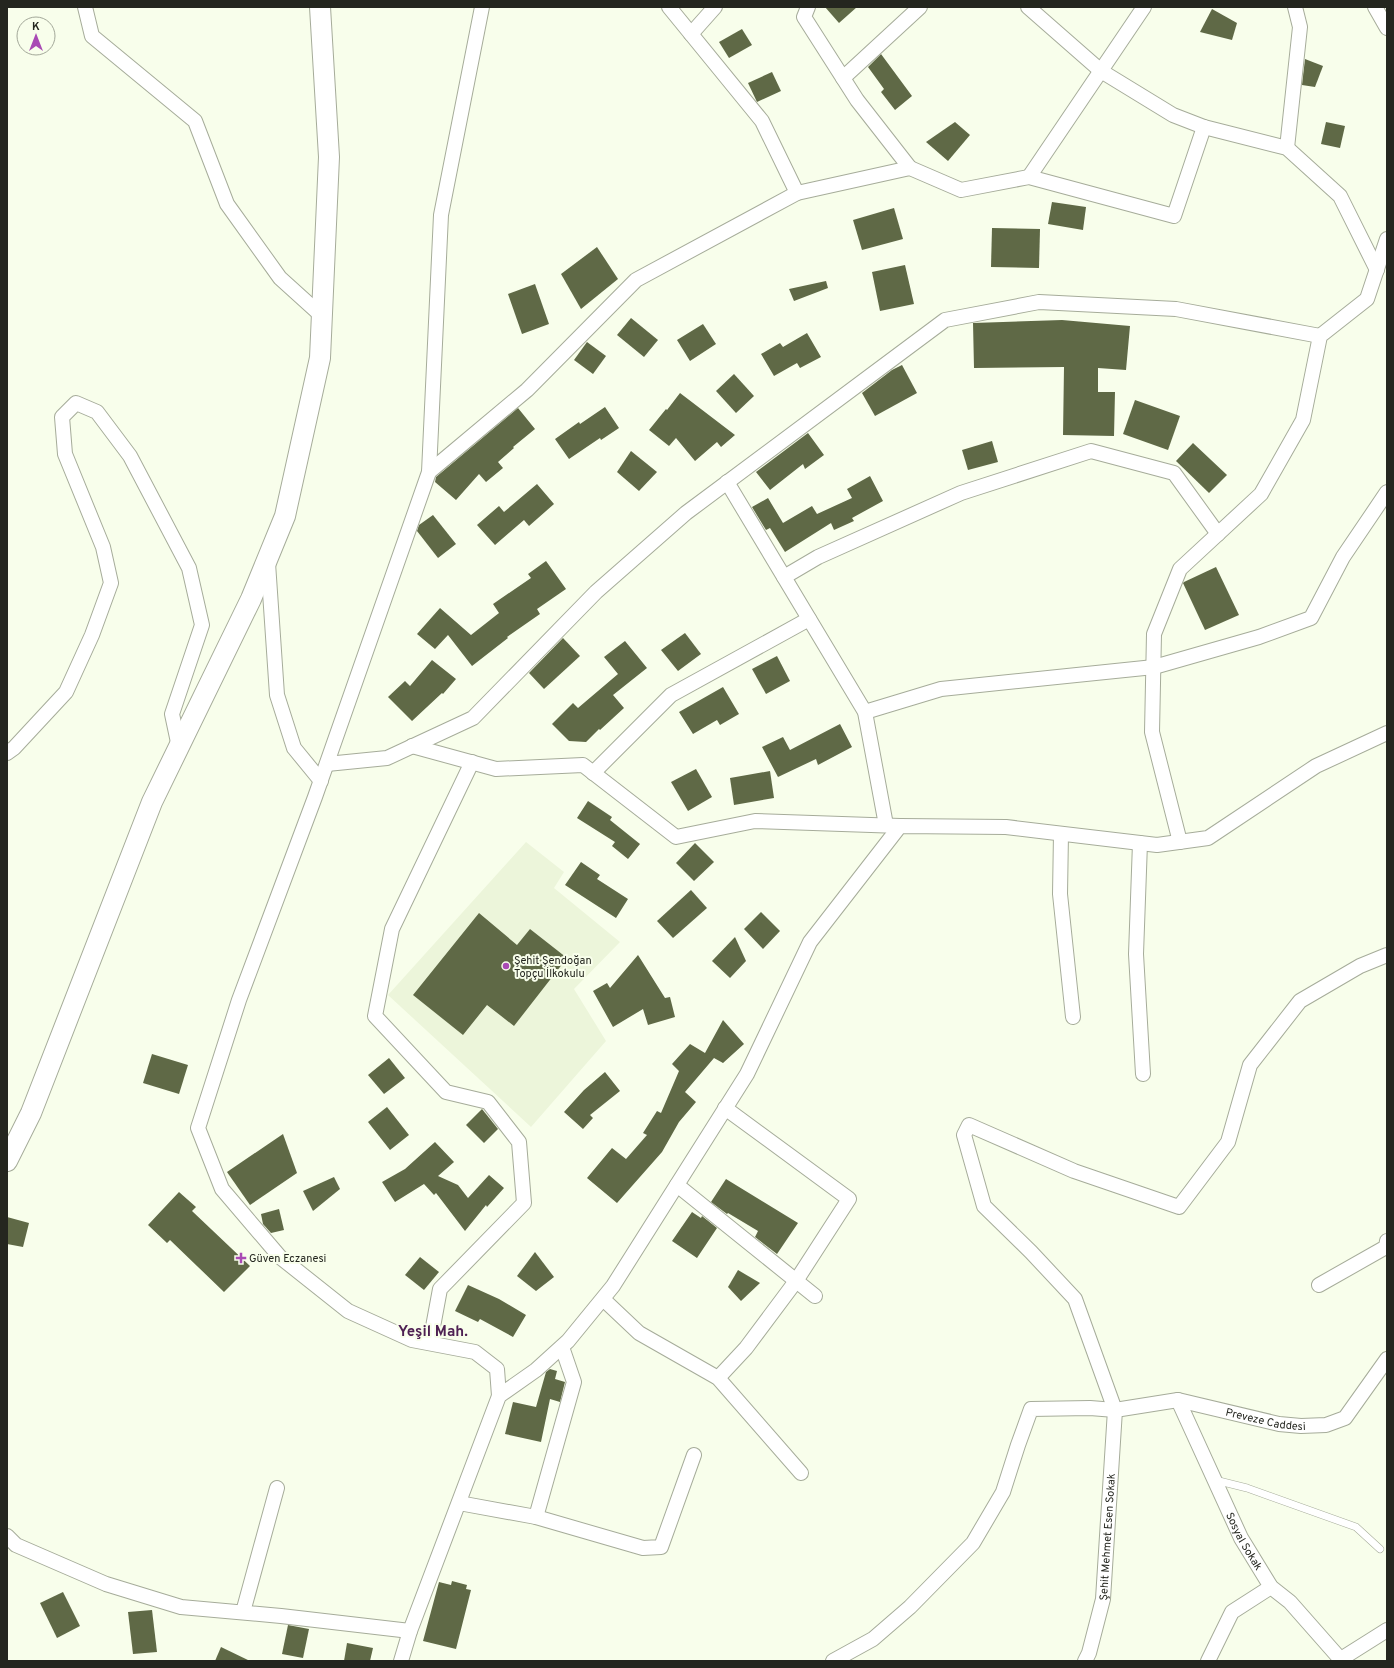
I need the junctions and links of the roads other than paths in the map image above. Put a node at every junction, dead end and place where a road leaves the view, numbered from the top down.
1 (85, 7) edge
2 (320, 7) edge
3 (482, 7) edge
4 (668, 7) edge
5 (715, 7) edge
6 (808, 7) edge
7 (920, 7) edge
8 (1028, 7) edge
9 (1144, 7) edge
10 (1295, 7) edge
11 (1375, 7) edge
12 (1387, 28) edge
13 (691, 34) junction
14 (1101, 70) junction
15 (843, 78) junction
16 (1204, 127) junction
17 (1287, 148) junction
18 (910, 168) junction
19 (1029, 177) junction
20 (797, 193) junction
21 (1387, 239) edge
22 (1377, 270) junction
23 (322, 316) junction
24 (1320, 336) junction
25 (429, 472) junction
26 (727, 482) junction
27 (1387, 492) edge
28 (1218, 534) junction
29 (268, 559) junction
30 (784, 577) junction
31 (809, 619) junction
32 (1154, 667) junction
33 (865, 712) junction
34 (1387, 733) edge
35 (412, 746) junction
36 (178, 747) junction
37 (7, 753) edge
38 (472, 762) junction
39 (327, 764) junction
40 (593, 773) junction
41 (321, 782) junction
42 (886, 825) junction
43 (900, 826) junction
44 (1061, 834) junction
45 (1180, 842) junction
46 (1140, 843) junction
47 (1387, 955) edge
48 (1073, 1017) dead end
49 (1143, 1074) dead end
50 (725, 1108) junction
51 (7, 1161) edge
52 (677, 1185) junction
53 (1387, 1241) edge
54 (796, 1281) junction
55 (1319, 1285) dead end
56 (815, 1296) dead end
57 (602, 1298) junction
58 (430, 1343) junction
59 (562, 1347) junction
60 (1384, 1369) edge
61 (718, 1378) junction
62 (499, 1396) junction
63 (1178, 1400) junction
64 (1115, 1410) junction
65 (694, 1456) dead end
66 (801, 1473) dead end
67 (1214, 1480) junction
68 (277, 1488) dead end
69 (458, 1503) junction
70 (536, 1517) junction
71 (7, 1536) edge
72 (1380, 1549) dead end
73 (1271, 1587) junction
74 (243, 1612) junction
75 (1387, 1630) edge
76 (410, 1631) junction
77 (1341, 1660) edge
78 (402, 1661) edge
79 (833, 1661) edge
80 (1085, 1661) edge
81 (1208, 1661) edge

1 - 23 street
2 - 23 street
3 - 25 street
4 - 13 street
5 - 13 street
6 - 15 street
7 - 15 street
8 - 14 street
9 - 14 street
10 - 17 street
11 - 12 street
13 - 20 street
14 - 16 street
14 - 19 street
15 - 18 street
16 - 17 street
16 - 19 street
17 - 22 street
18 - 19 street
18 - 20 street
20 - 25 street
21 - 22 street
22 - 24 street
23 - 29 street
24 - 26 street
24 - 28 street
25 - 39 street
26 - 30 street
26 - 35 street
27 - 32 street
28 - 30 street
28 - 32 street
29 - 36 street
29 - 41 street
30 - 31 street
31 - 33 street
31 - 40 street
32 - 33 street
32 - 45 street
33 - 42 street
34 - 45 street
35 - 38 street
35 - 39 street
36 - 37 street
36 - 51 street
38 - 40 street
38 - 58 street
39 - 41 street
40 - 42 street
41 - 58 street
42 - 43 street
43 - 44 street
43 - 50 street
44 - 46 street
44 - 48 street
45 - 46 street
46 - 49 street
47 - 64 street
50 - 52 street
50 - 54 street
52 - 54 street
52 - 57 street
53 - 55 street
54 - 56 street
54 - 61 street
57 - 59 street
57 - 61 street
58 - 62 street
59 - 62 street
59 - 70 street
60 - 63 street, Preveze Caddesi
61 - 66 street
62 - 69 street
63 - 64 street, Preveze Caddesi
63 - 67 street, Sosyal Sokak
64 - 79 street, Preveze Caddesi
64 - 80 street, Şehit Mehmet Esen Sokak
65 - 70 street
67 - 72 lane
67 - 73 street, Sosyal Sokak
68 - 74 street
69 - 70 street
69 - 76 street
71 - 74 street
73 - 77 street, Sosyal Sokak
73 - 81 street
74 - 76 street
75 - 77 street
76 - 78 street

